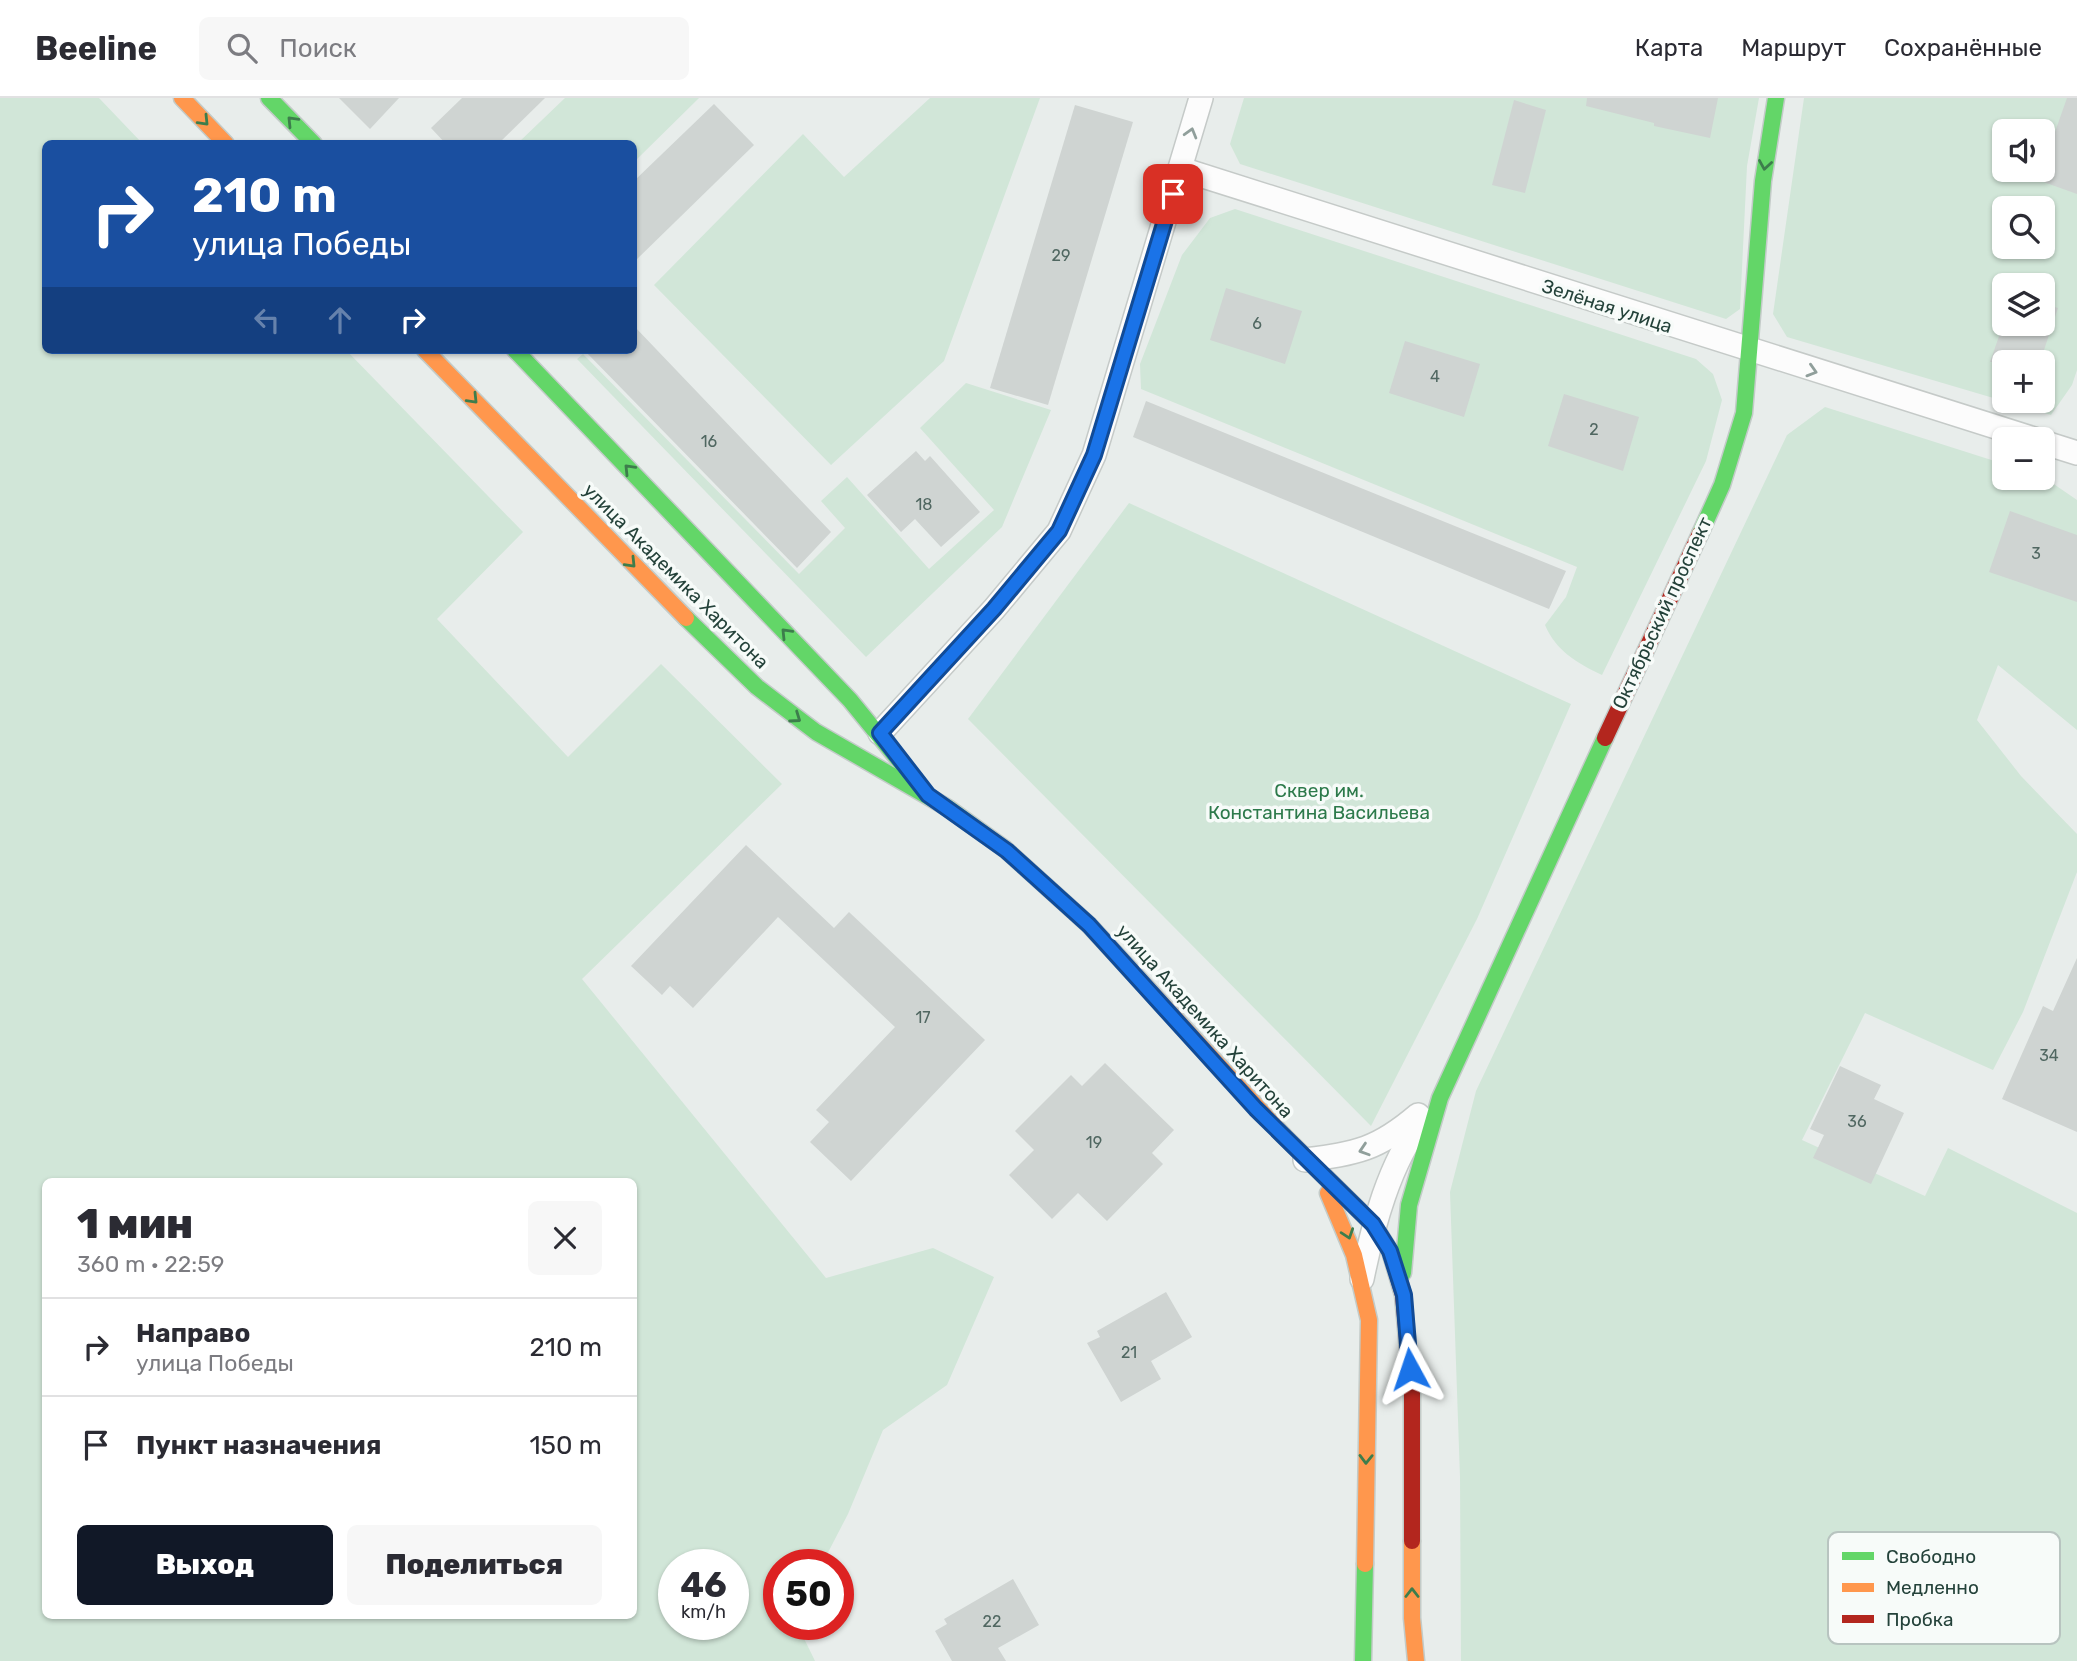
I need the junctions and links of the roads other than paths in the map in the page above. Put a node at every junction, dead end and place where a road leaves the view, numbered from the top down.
1 (182, 98) edge
2 (270, 98) edge
3 (1201, 98) edge
4 (1776, 98) edge
5 (222, 140) edge
6 (310, 140) edge
7 (1181, 169) junction
8 (1747, 351) junction
9 (429, 354) edge
10 (519, 354) edge
11 (1995, 427) edge
12 (2055, 446) edge
13 (2077, 453) edge
14 (880, 733) junction
15 (859, 759) junction
16 (928, 795) junction
17 (1440, 1098) junction
18 (1311, 1166) junction
19 (1373, 1224) junction
20 (1362, 1279) junction
21 (1404, 1295) junction
22 (1363, 1661) edge
23 (1416, 1661) edge

1 -> 5 main road
6 -> 2 main road
7 -> 3 street
4 -> 8 main road, Октябрьский проспект
7 - 8 street, Зелёная улица
7 - 14 street
8 -> 11 street, Зелёная улица
8 - 17 main road, Октябрьский проспект
9 -> 15 main road, улица Академика Харитона
14 -> 10 main road, улица Академика Харитона
12 - 13 street
14 - 15 main road
14 - 16 main road, улица Академика Харитона
15 - 16 main road, улица Академика Харитона
16 - 18 main road, улица Академика Харитона
17 -> 18 street, Октябрьский проспект
17 - 19 street, Октябрьский проспект
17 - 21 main road, Октябрьский проспект
18 - 19 main road, улица Академика Харитона
18 -> 20 main road, улица Академика Харитона
19 - 20 street, Октябрьский проспект
19 - 21 main road, улица Академика Харитона
20 -> 22 main road, улица Академика Харитона
23 -> 21 main road, улица Академика Харитона

